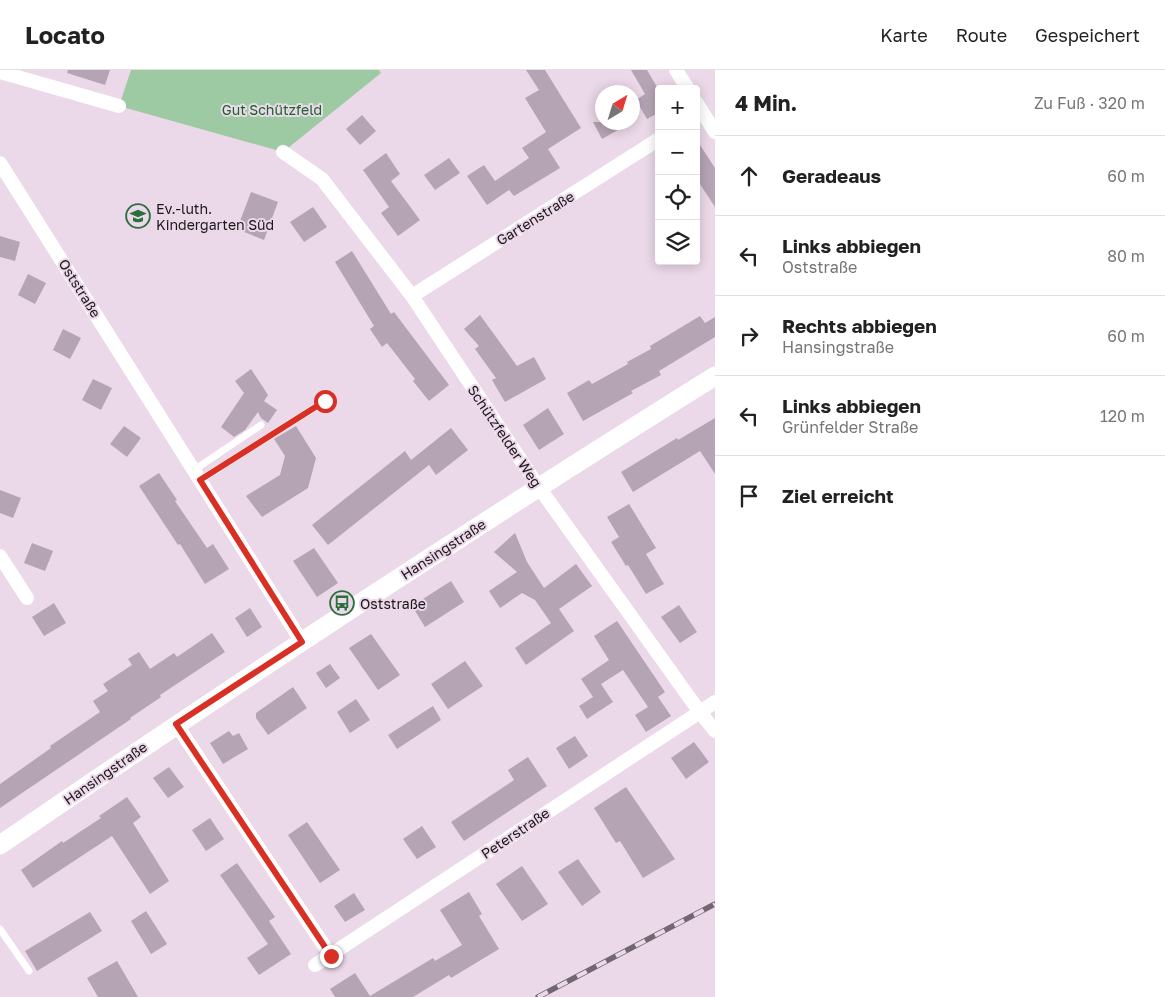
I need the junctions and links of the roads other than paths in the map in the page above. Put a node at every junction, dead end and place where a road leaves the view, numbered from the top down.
1 (676, 70) edge
2 (0, 72) edge
3 (685, 85) edge
4 (119, 106) dead end
5 (700, 113) edge
6 (715, 132) edge
7 (655, 142) edge
8 (284, 152) dead end
9 (0, 163) edge
10 (412, 296) junction
11 (715, 376) edge
12 (325, 401) dead end
13 (261, 425) dead end
14 (197, 475) junction
15 (538, 486) junction
16 (0, 556) edge
17 (27, 598) dead end
18 (302, 642) junction
19 (715, 702) edge
20 (699, 711) junction
21 (176, 724) junction
22 (715, 731) edge
23 (0, 846) edge
24 (0, 928) edge
25 (331, 956) junction
26 (315, 965) dead end
27 (29, 971) dead end

1 - 3 street
2 - 4 street
5 - 6 street
7 - 10 street, Gartenstraße
8 - 10 street, Schützfelder Weg
9 - 14 street, Oststraße
10 - 15 street, Schützfelder Weg
11 - 15 street, Hansingstraße
12 - 14 lane
13 - 14 lane
14 - 18 street, Oststraße
15 - 18 street, Hansingstraße
15 - 20 street, Schützfelder Weg
16 - 17 street
18 - 21 street, Hansingstraße
19 - 20 street, Peterstraße
20 - 22 street, Schützfelder Weg
20 - 25 street, Peterstraße
21 - 23 street, Hansingstraße
21 - 25 street
24 - 27 lane
25 - 26 street, Peterstraße

